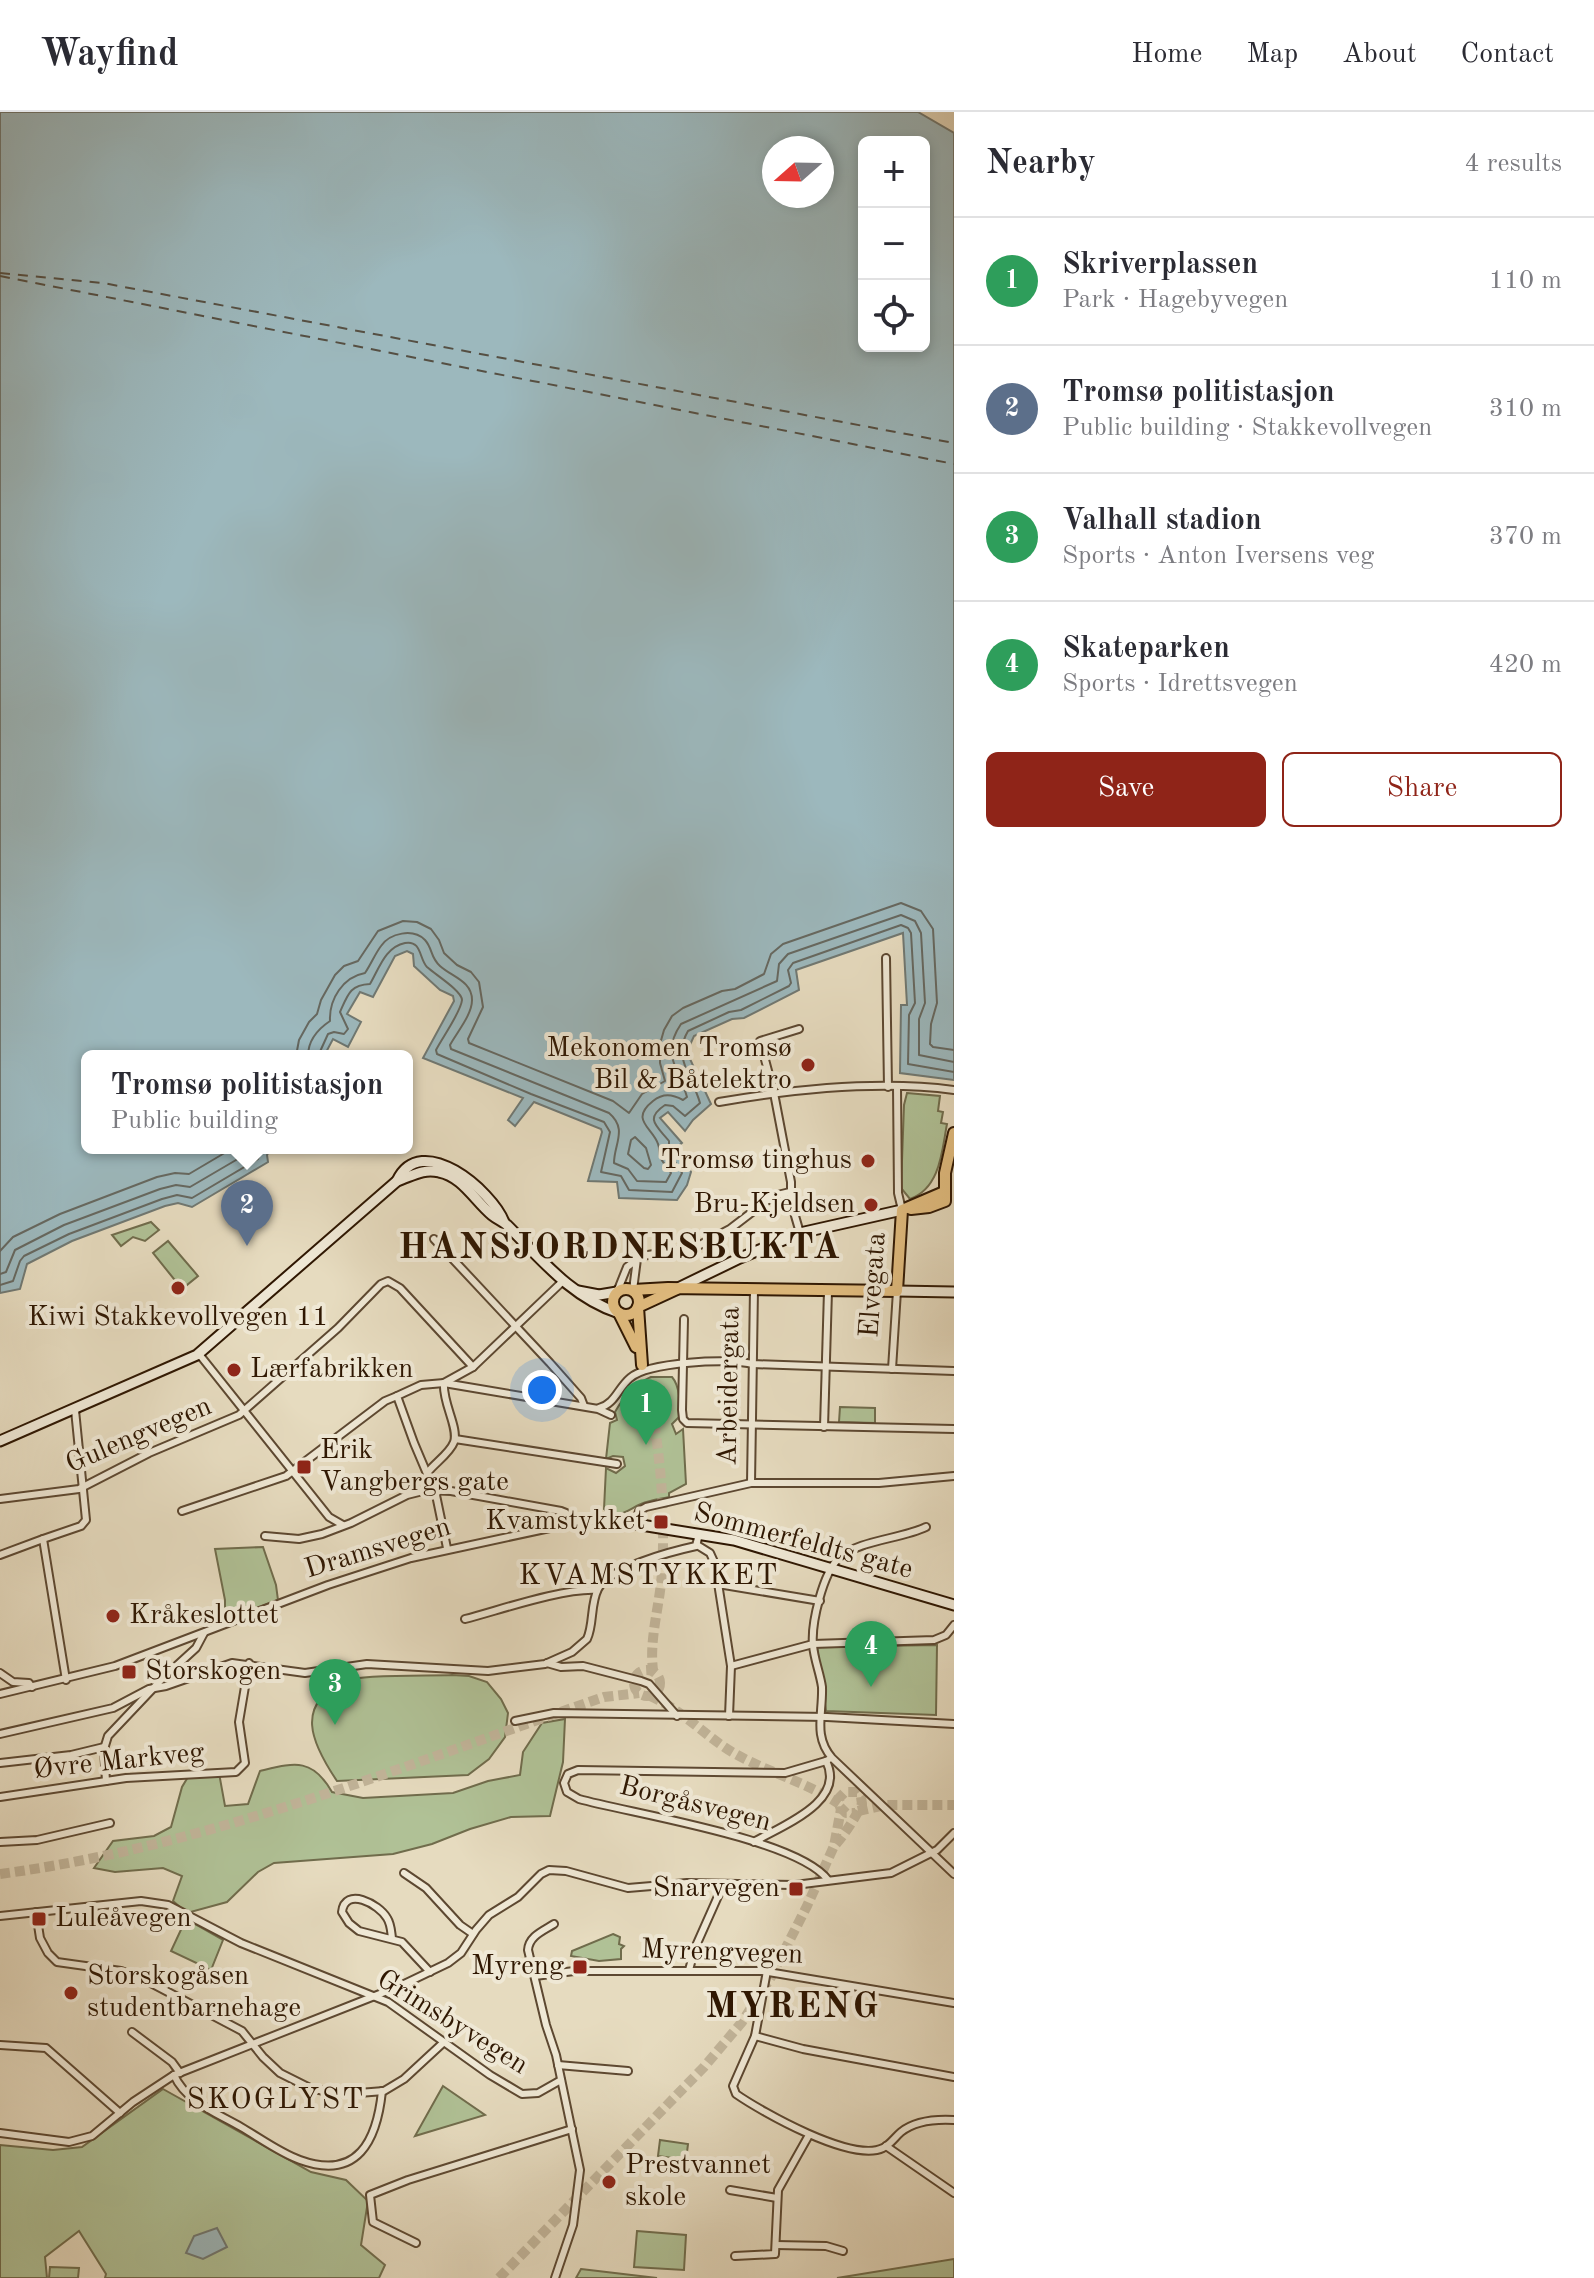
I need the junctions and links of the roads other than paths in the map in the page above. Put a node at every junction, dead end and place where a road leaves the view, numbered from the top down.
1 (886, 958) dead end
2 (799, 1029) dead end
3 (888, 1087) junction
4 (897, 1087) junction
5 (954, 1090) edge
6 (774, 1093) junction
7 (719, 1102) dead end
8 (954, 1133) edge
9 (790, 1192) junction
10 (949, 1197) edge
11 (905, 1209) junction
12 (800, 1233) junction
13 (434, 1239) dead end
14 (637, 1258) junction
15 (563, 1281) junction
16 (677, 1289) junction
17 (754, 1289) junction
18 (633, 1290) junction
19 (578, 1291) junction
20 (828, 1291) junction
21 (897, 1291) junction
22 (617, 1292) junction
23 (954, 1292) edge
24 (638, 1307) junction
25 (619, 1313) junction
26 (684, 1319) dead end
27 (516, 1327) junction
28 (199, 1354) junction
29 (682, 1363) junction
30 (753, 1364) junction
31 (826, 1366) junction
32 (473, 1367) junction
33 (892, 1369) junction
34 (954, 1371) edge
35 (444, 1383) junction
36 (397, 1396) junction
37 (584, 1406) junction
38 (598, 1409) junction
39 (75, 1410) junction
40 (244, 1410) junction
41 (611, 1415) dead end
42 (752, 1424) junction
43 (824, 1427) junction
44 (954, 1429) edge
45 (455, 1439) junction
46 (0, 1441) edge
47 (617, 1464) dead end
48 (293, 1472) junction
49 (428, 1472) junction
50 (954, 1476) edge
51 (751, 1483) junction
52 (85, 1486) junction
53 (434, 1490) junction
54 (0, 1499) edge
55 (182, 1511) dead end
56 (591, 1521) joint
57 (573, 1523) junction
58 (635, 1524) junction
59 (343, 1525) junction
60 (926, 1527) dead end
61 (265, 1536) dead end
62 (43, 1539) junction
63 (698, 1539) junction
64 (447, 1548) junction
65 (0, 1555) edge
66 (830, 1569) junction
67 (718, 1584) junction
68 (597, 1590) junction
69 (820, 1601) junction
70 (954, 1605) edge
71 (465, 1619) dead end
72 (954, 1625) edge
73 (204, 1633) junction
74 (813, 1644) junction
75 (249, 1663) junction
76 (547, 1663) junction
77 (731, 1666) junction
78 (0, 1673) edge
79 (66, 1680) junction
80 (32, 1687) junction
81 (154, 1688) junction
82 (0, 1694) edge
83 (677, 1716) junction
84 (729, 1716) junction
85 (821, 1717) junction
86 (515, 1721) dead end
87 (954, 1724) edge
88 (0, 1734) edge
89 (104, 1747) junction
90 (829, 1759) junction
91 (0, 1763) edge
92 (106, 1781) junction
93 (0, 1797) edge
94 (110, 1823) dead end
95 (954, 1833) edge
96 (0, 1842) edge
97 (754, 1842) junction
98 (933, 1853) junction
99 (404, 1873) dead end
100 (954, 1874) edge
101 (828, 1880) junction
102 (723, 1885) junction
103 (36, 1912) junction
104 (0, 1916) edge
105 (554, 1924) dead end
106 (473, 1934) junction
107 (392, 1938) junction
108 (689, 1970) junction
109 (767, 1971) junction
110 (430, 1972) junction
111 (535, 1976) junction
112 (374, 1996) junction
113 (954, 2003) edge
114 (132, 2032) dead end
115 (755, 2036) junction
116 (444, 2042) junction
117 (254, 2044) junction
118 (0, 2045) edge
119 (558, 2065) junction
120 (628, 2071) dead end
121 (177, 2074) junction
122 (954, 2077) edge
123 (561, 2080) junction
124 (382, 2091) junction
125 (120, 2113) junction
126 (954, 2120) edge
127 (572, 2129) junction
128 (0, 2133) edge
129 (809, 2135) junction
130 (886, 2146) junction
131 (730, 2190) dead end
132 (954, 2193) edge
133 (777, 2198) junction
134 (416, 2243) dead end
135 (776, 2245) junction
136 (843, 2251) dead end
137 (735, 2256) dead end
138 (555, 2278) edge

1 - 3 street
2 - 6 street
3 - 4 street
3 - 6 street
4 - 5 street
4 - 11 street
6 - 7 street
6 - 9 street
8 - 10 main road
9 - 12 street
9 - 14 street
10 - 11 main road
11 - 12 street
11 - 21 main road, Elvegata
12 - 16 street
13 - 27 street
14 - 18 street
14 - 22 street
15 - 19 street
15 - 27 street
15 - 28 street
16 - 17 main road
16 - 18 main road
16 - 24 main road
17 - 20 main road
17 - 30 street, Arbeidergata
18 - 22 main road
18 - 24 main road
19 - 22 street
19 - 25 street
20 - 21 main road
20 - 31 street
21 - 23 street
21 - 33 street, Elvegata
22 - 25 main road
24 - 25 main road
24 - 25 main road
26 - 29 street
27 - 32 street
27 - 37 street
28 - 39 street
28 - 40 street
29 - 30 street
29 - 38 street
29 - 42 street
30 - 31 street
30 - 42 street, Arbeidergata
31 - 33 street
31 - 43 street
32 - 35 street
32 - 40 street, Gulengvegen
33 - 34 street
35 - 36 street
35 - 37 street
35 - 45 street
36 - 48 street
36 - 49 street
37 - 38 street
38 - 41 street
39 - 46 street
39 - 52 street
40 - 48 street
40 - 52 street, Gulengvegen
42 - 43 street
42 - 51 street, Arbeidergata
43 - 44 street
45 - 47 street
45 - 49 street
48 - 55 street
48 - 59 street
49 - 53 street
50 - 51 street
51 - 58 street
52 - 54 street, Gulengvegen
52 - 62 street
53 - 57 street
53 - 59 street
53 - 64 street
56 - 57 street, Dramsvegen
56 - 58 street, Sommerfeldts gate
57 - 64 street, Dramsvegen
58 - 63 street, Sommerfeldts gate
59 - 61 street
60 - 66 street
62 - 65 street
62 - 79 street
63 - 66 street, Sommerfeldts gate
63 - 67 street
63 - 68 street
64 - 73 street, Dramsvegen
66 - 69 street
66 - 70 street, Sommerfeldts gate
67 - 69 street
67 - 77 street
68 - 71 street
68 - 76 street
69 - 74 street
72 - 74 street
73 - 79 street, Dramsvegen
73 - 81 street
74 - 77 street
74 - 85 street
75 - 76 street
75 - 81 street
75 - 92 street, Øvre Markveg
76 - 83 street
77 - 84 street
78 - 80 street
79 - 80 street, Dramsvegen
80 - 82 street, Dramsvegen
81 - 88 street
81 - 89 street
83 - 84 street
83 - 86 street
84 - 85 street
85 - 87 street
85 - 90 street
89 - 91 street
89 - 92 street
90 - 97 street
90 - 97 street, Borgåsvegen
90 - 98 street
92 - 93 street, Øvre Markveg
94 - 96 street
95 - 98 street
97 - 101 street, Borgåsvegen
98 - 100 street
98 - 101 street
99 - 106 street
101 - 102 street
102 - 106 street
102 - 108 street
103 - 104 street, Grimsbyvegen
103 - 112 street, Grimsbyvegen
103 - 117 street
105 - 111 street
106 - 110 street
107 - 107 street
107 - 110 street
108 - 109 street, Myrengvegen
108 - 111 street, Myrengvegen
109 - 113 street, Myrengvegen
109 - 115 street
110 - 112 street
111 - 119 street
112 - 116 street, Grimsbyvegen
112 - 117 street
114 - 121 street
115 - 122 street
115 - 129 street
116 - 123 street, Grimsbyvegen
116 - 124 street
117 - 121 street
117 - 124 street
118 - 125 street
119 - 120 street
119 - 123 street
121 - 124 street
121 - 125 street
123 - 127 street
125 - 128 street
126 - 130 street
127 - 134 street
127 - 138 street
129 - 130 street
129 - 133 street
130 - 132 street
131 - 133 street
133 - 135 street
135 - 136 street
135 - 137 street

